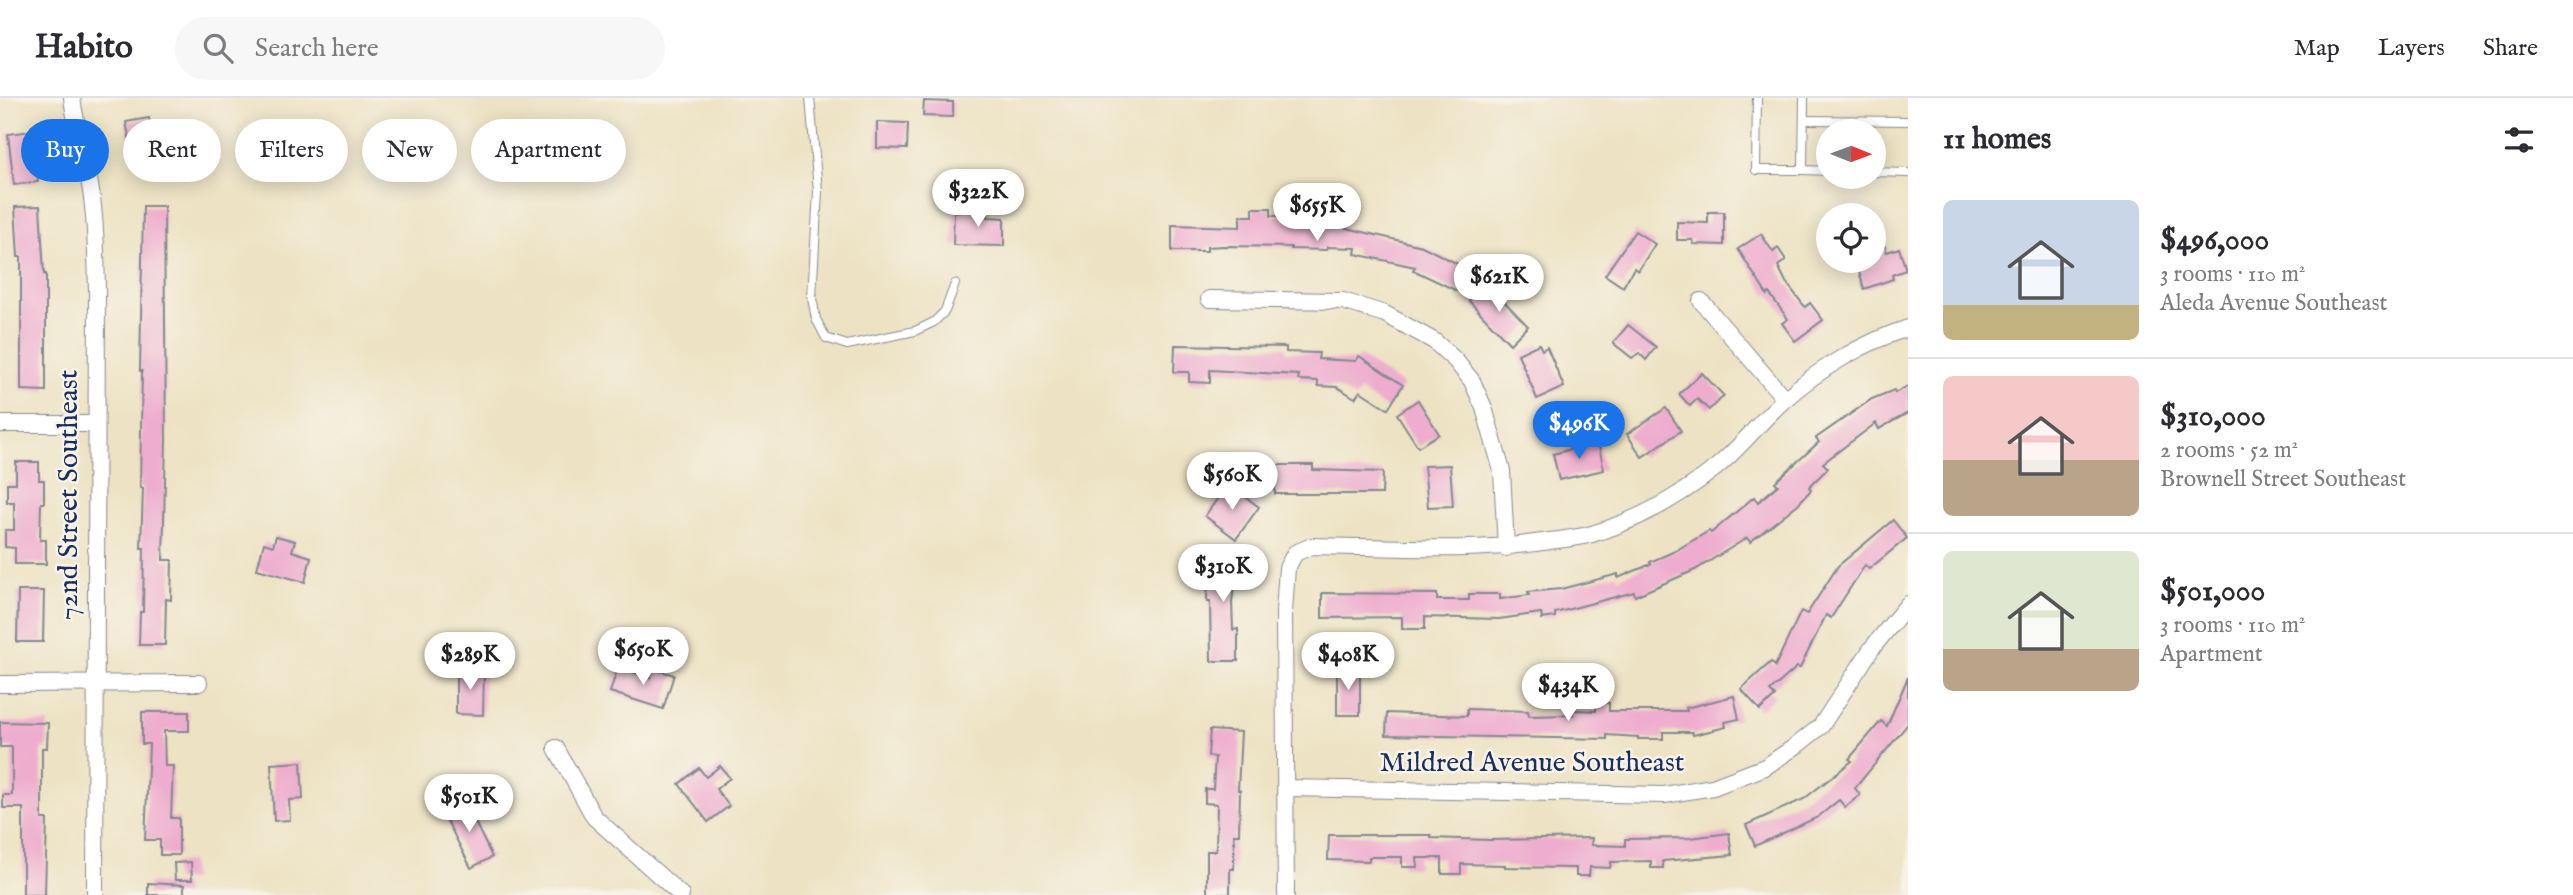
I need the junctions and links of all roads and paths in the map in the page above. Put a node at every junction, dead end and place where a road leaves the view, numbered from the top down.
1 (72, 98) edge
2 (810, 98) edge
3 (1757, 98) edge
4 (1804, 98) edge
5 (1804, 120) junction
6 (1908, 121) edge
7 (1803, 170) junction
8 (1816, 170) edge
9 (1886, 172) edge
10 (1908, 173) edge
11 (955, 284) dead end
12 (1209, 299) dead end
13 (1701, 301) dead end
14 (1908, 328) edge
15 (1785, 399) junction
16 (0, 424) edge
17 (95, 425) junction
18 (1506, 548) junction
19 (1908, 604) edge
20 (199, 683) dead end
21 (0, 684) edge
22 (95, 684) junction
23 (556, 748) dead end
24 (1286, 788) junction
25 (95, 895) edge
26 (681, 895) edge
27 (1286, 895) edge

1 - 17 street, 72nd Street Southeast
2 - 11 lane
3 - 7 lane
4 - 5 lane
5 - 6 lane
5 - 7 lane
7 - 8 lane
9 - 10 lane
12 - 18 street
13 - 15 street
14 - 15 street
15 - 18 street
16 - 17 street
17 - 22 street, 72nd Street Southeast
18 - 24 street
19 - 24 street, Mildred Avenue Southeast
20 - 22 street
21 - 22 street
22 - 25 street, 72nd Street Southeast
23 - 26 street
24 - 27 street

